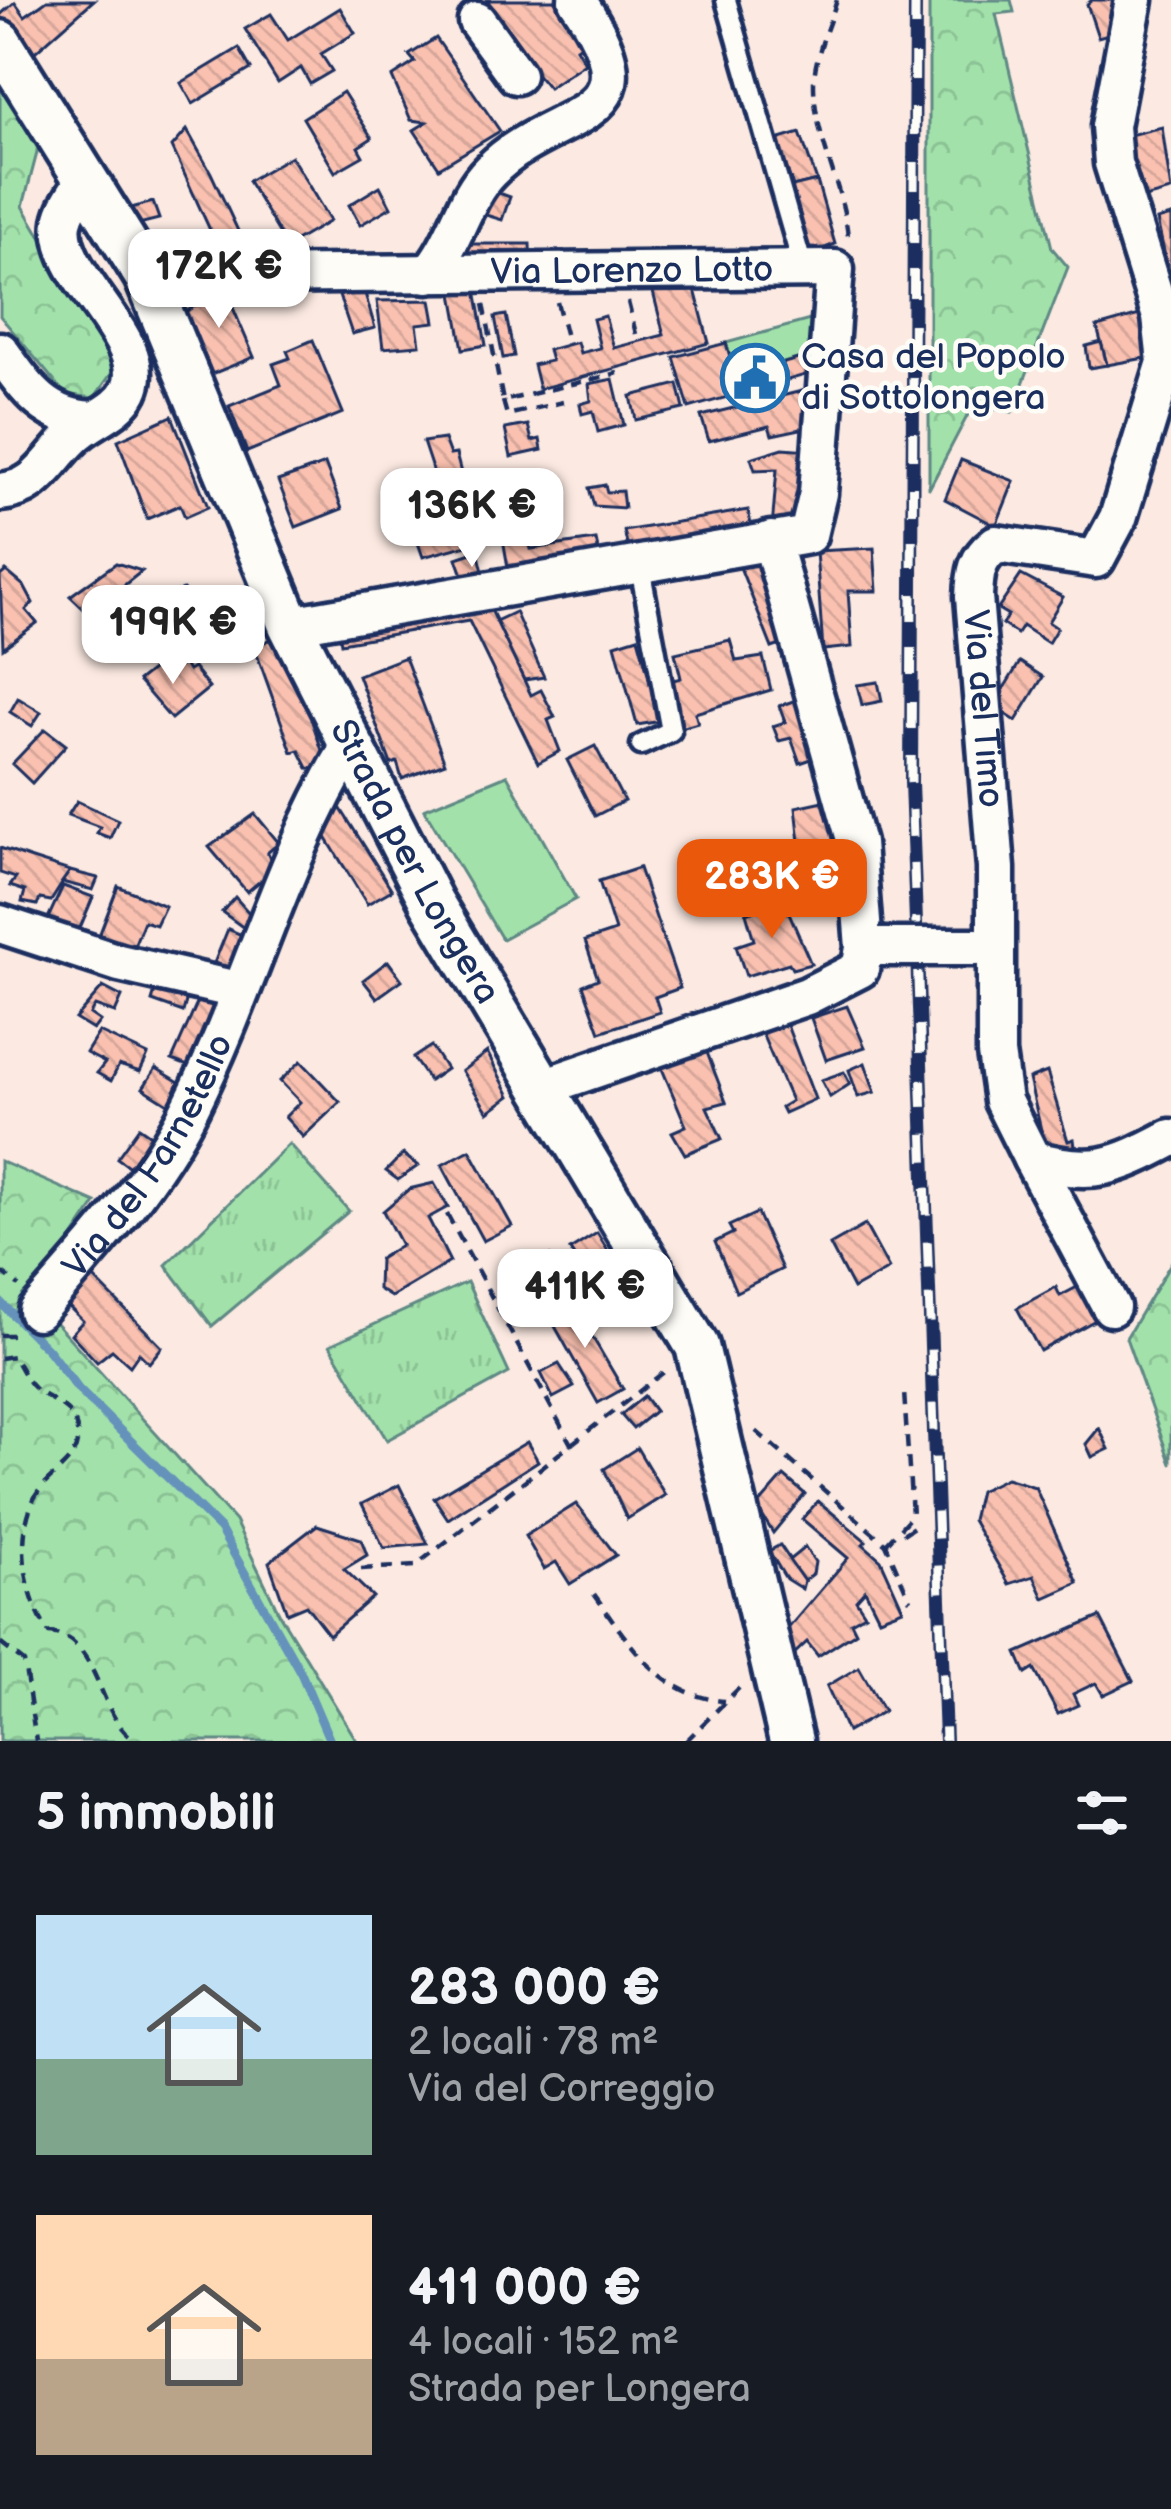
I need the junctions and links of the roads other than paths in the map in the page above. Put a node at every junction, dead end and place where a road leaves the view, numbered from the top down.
1 (577, 0) edge
2 (726, 0) edge
3 (1134, 0) edge
4 (477, 21) dead end
5 (0, 42) edge
6 (517, 75) dead end
7 (85, 181) junction
8 (737, 271) junction
9 (428, 274) junction
10 (146, 275) junction
11 (0, 351) edge
12 (1167, 389) edge
13 (94, 420) junction
14 (0, 492) edge
15 (771, 540) junction
16 (639, 562) junction
17 (290, 625) junction
18 (641, 745) dead end
19 (350, 746) junction
20 (0, 924) edge
21 (872, 947) junction
22 (986, 947) junction
23 (237, 990) junction
24 (540, 1088) junction
25 (1171, 1138) edge
26 (1032, 1160) junction
27 (1111, 1307) dead end
28 (27, 1322) road end
29 (791, 1741) edge

1 - 9 street, Via Lorenzo Lotto
2 - 8 lane
3 - 12 street, Via del Timo
4 - 6 street
5 - 7 street, Strada per Longera
7 - 10 street, Strada per Longera
7 - 13 street
8 - 9 street, Via Lorenzo Lotto
8 - 15 street, Via Lorenzo Lotto
9 - 10 street, Via Lorenzo Lotto
10 - 17 street, Strada per Longera
11 - 13 street
12 - 22 street, Via del Timo
13 - 14 street
15 - 16 street
15 - 21 street
16 - 17 street
16 - 18 lane
17 - 19 street, Strada per Longera
19 - 23 street, Via del Farnetello
19 - 24 street, Strada per Longera
20 - 23 street, Via del Farnetello
21 - 22 street, bridge
21 - 24 street
22 - 26 street, Via del Timo
23 - 28 street, Via del Farnetello
24 - 29 street, Strada per Longera
25 - 26 street
26 - 27 street, Via del Timo

